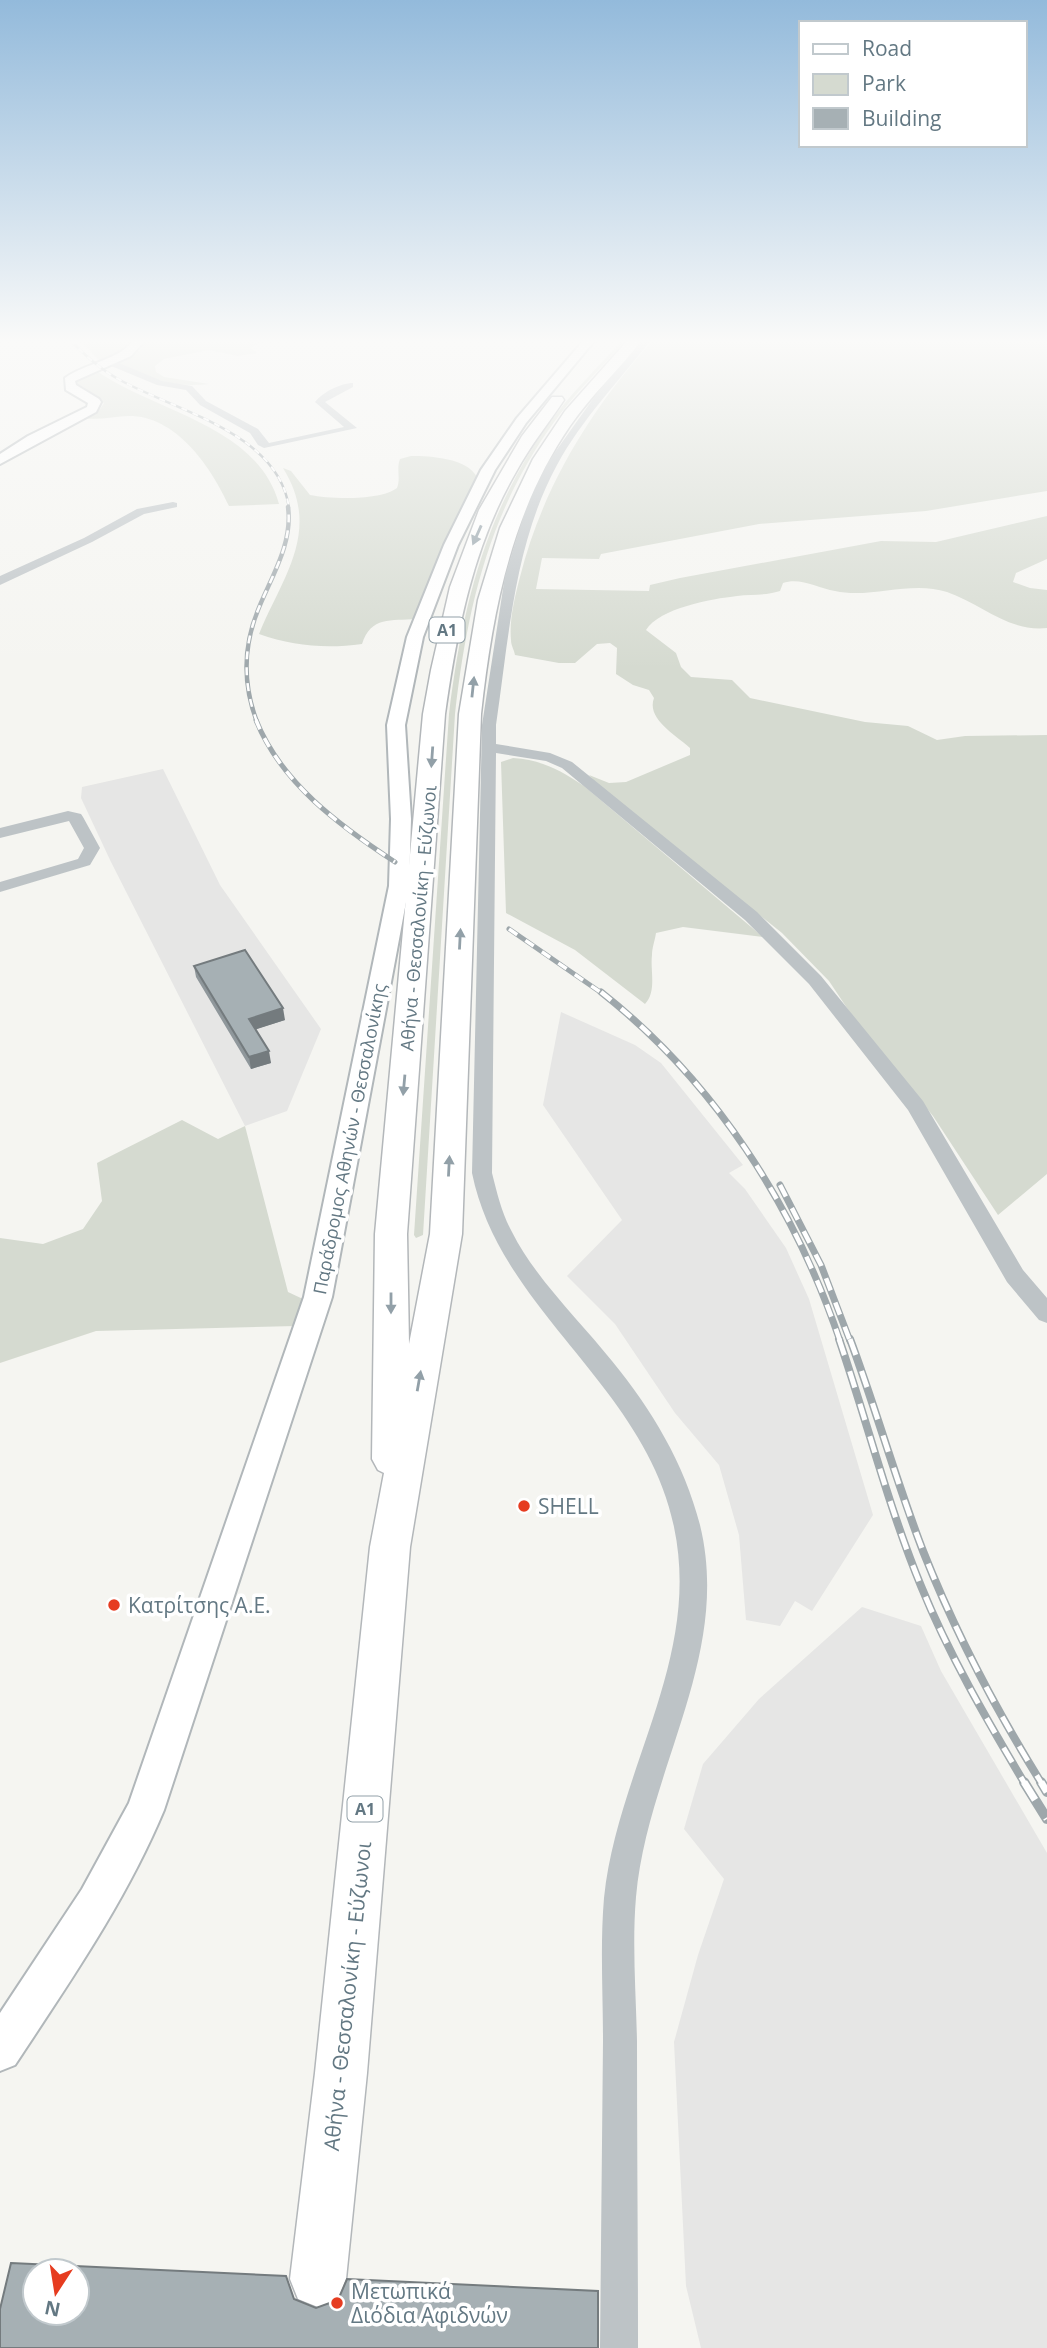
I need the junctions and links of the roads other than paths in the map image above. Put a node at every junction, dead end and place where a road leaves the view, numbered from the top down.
1 (16, 450) edge
2 (502, 450) edge
3 (522, 450) edge
4 (548, 450) edge
5 (561, 450) edge
6 (0, 460) edge
7 (173, 505) dead end
8 (0, 581) edge
9 (489, 747) junction
10 (0, 833) edge
11 (0, 887) edge
12 (1047, 1314) edge
13 (390, 1545) junction
14 (0, 2050) edge
15 (318, 2279) dead end
16 (619, 2348) edge

1 - 6 main road
2 - 14 main road, Παράδρομος Αθηνών - Θεσσαλονίκης
3 -> 13 highway, Αθήνα - Θεσσαλονίκη - Εύζωνοι / Α1
13 -> 4 highway, Αθήνα - Θεσσαλονίκη - Εύζωνοι / Α1
5 - 9 street
7 - 8 street
9 - 12 street
9 - 16 street
10 - 11 street
13 - 15 highway, Αθήνα - Θεσσαλονίκη - Εύζωνοι / Α1

